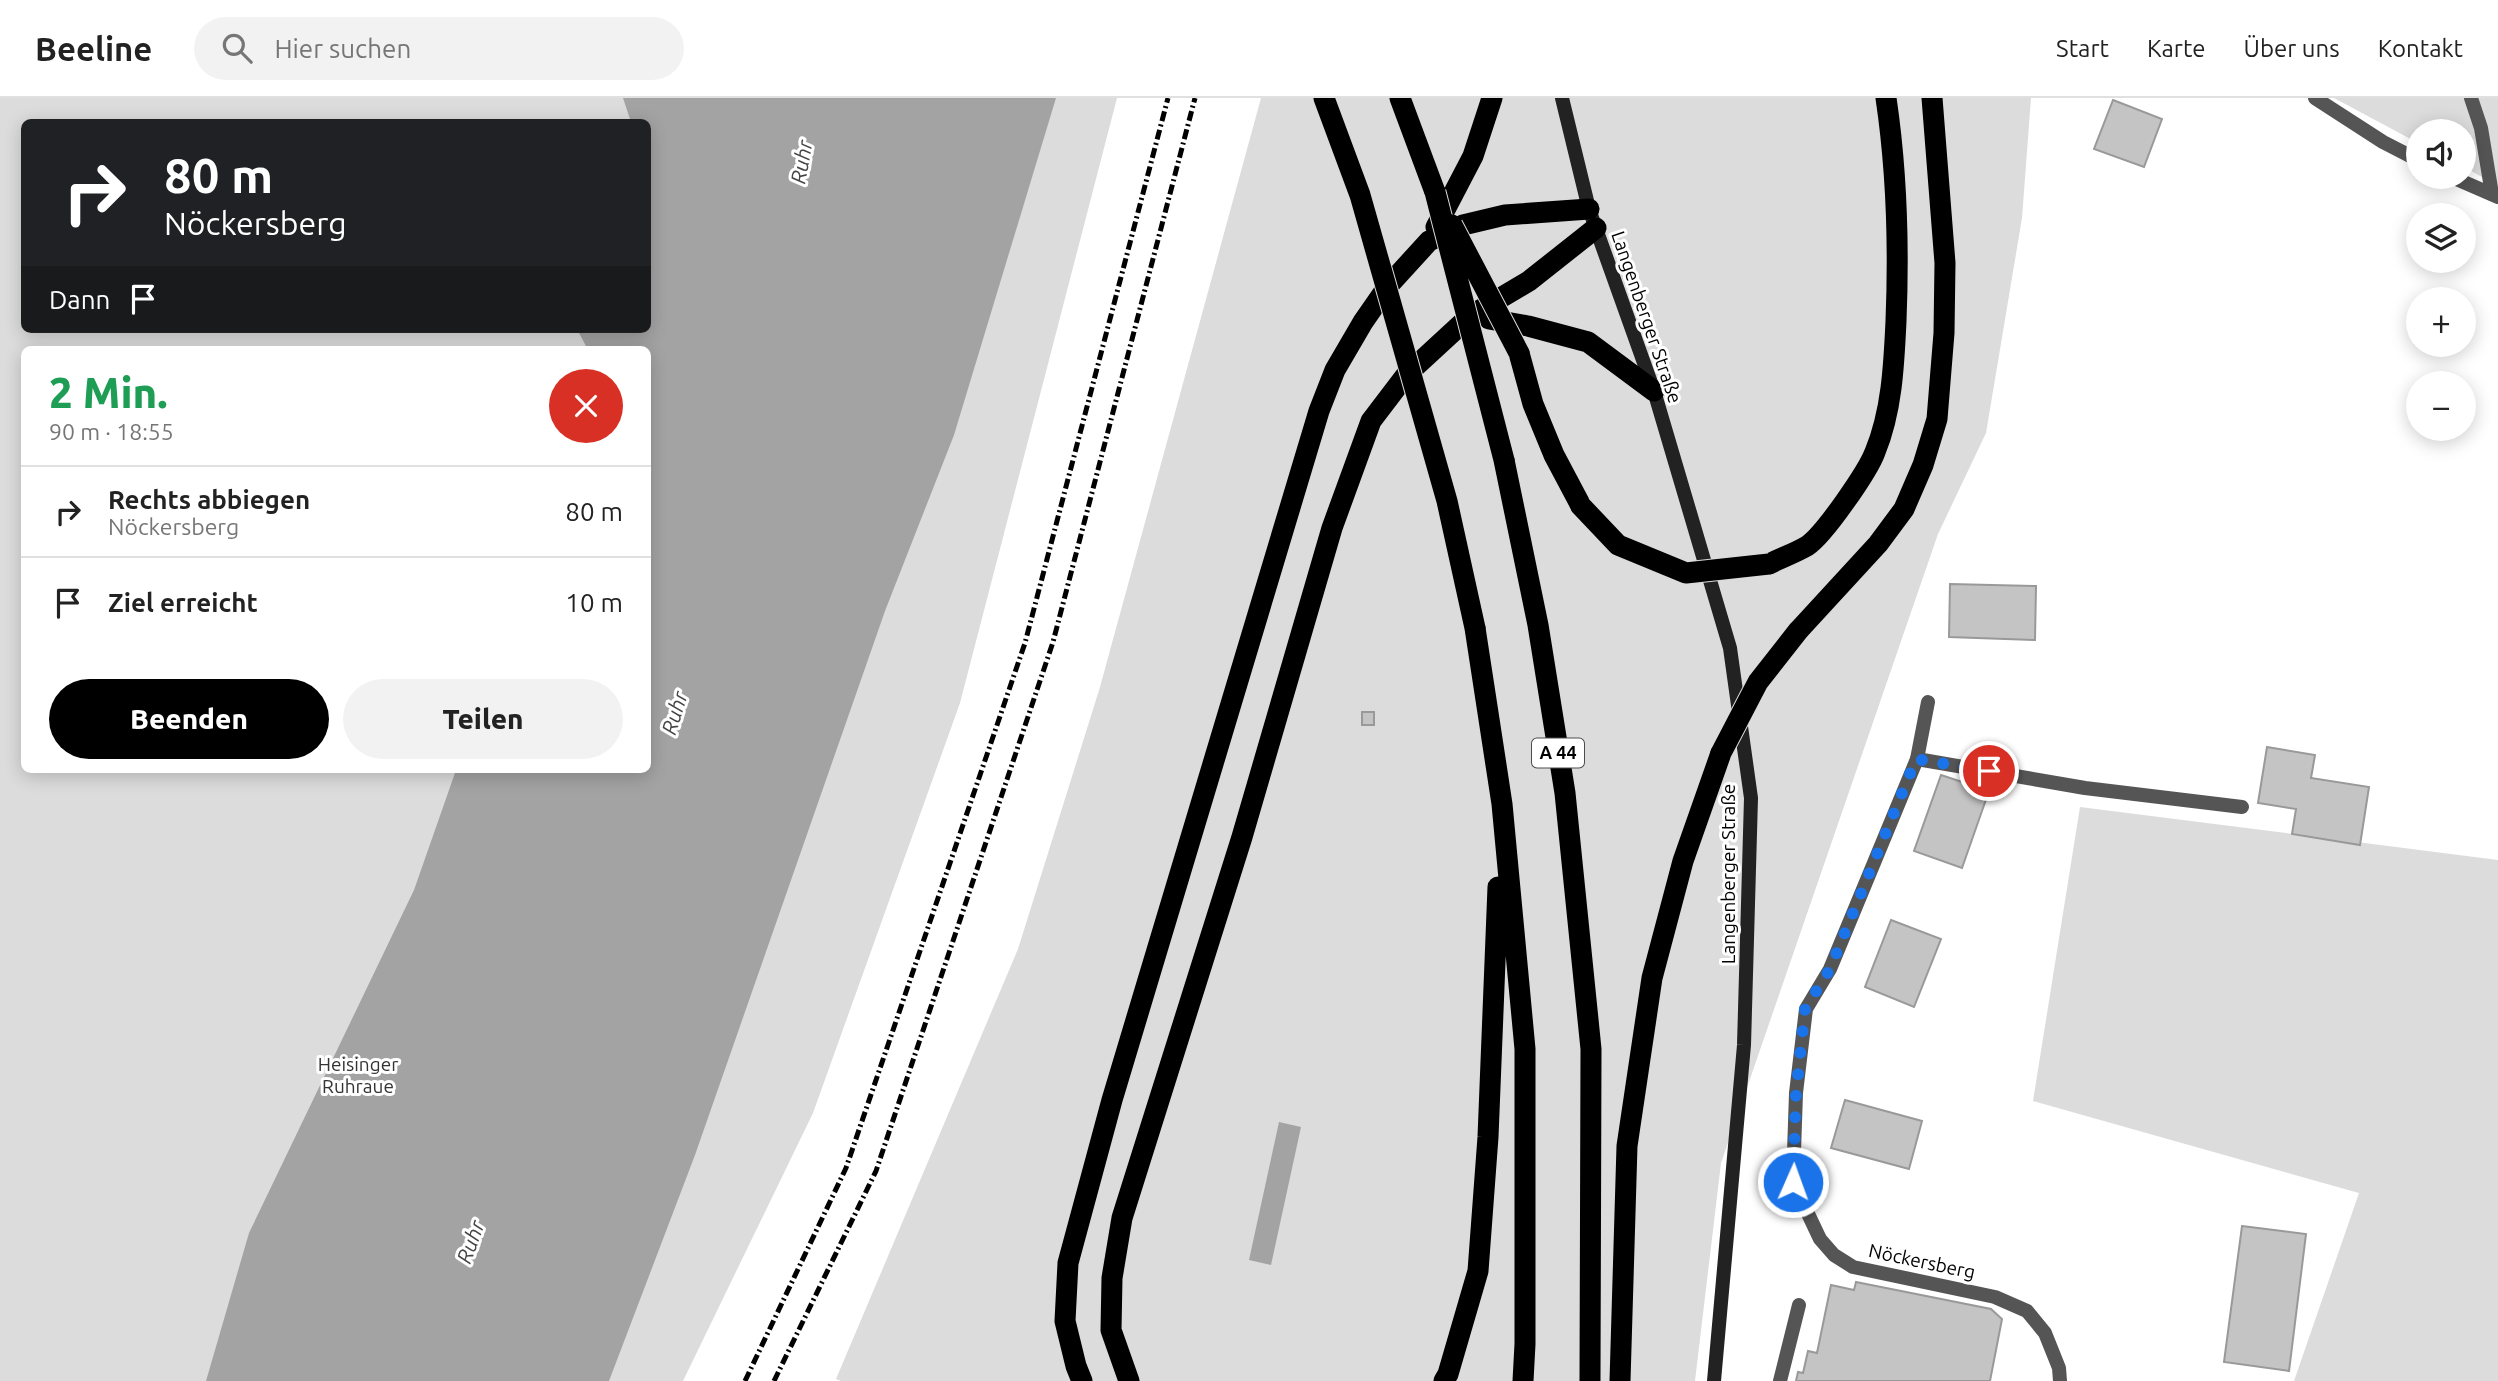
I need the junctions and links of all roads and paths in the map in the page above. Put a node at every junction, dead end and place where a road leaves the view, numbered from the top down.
1 (1324, 98) edge
2 (1400, 98) edge
3 (1492, 98) edge
4 (1562, 98) edge
5 (1886, 98) edge
6 (1932, 98) edge
7 (2315, 98) edge
8 (2471, 98) edge
9 (2406, 154) edge
10 (2476, 187) edge
11 (1435, 192) junction
12 (2495, 195) edge
13 (1593, 218) junction
14 (1429, 242) junction
15 (1470, 316) junction
16 (1654, 391) junction
17 (1928, 702) dead end
18 (1916, 759) junction
19 (1502, 804) junction
20 (2242, 807) dead end
21 (1799, 1305) dead end
22 (1082, 1381) edge
23 (1129, 1381) edge
24 (1444, 1381) edge
25 (1522, 1381) edge
26 (1590, 1381) edge
27 (1620, 1381) edge
28 (1714, 1381) edge
29 (1780, 1381) edge
30 (2060, 1381) edge

1 - 19 highway, bridge
2 - 11 highway, A 44
3 - 14 highway
4 - 13 street, Langenberger Straße
5 - 11 highway, bridge
6 - 27 highway, bridge
7 - 9 street
8 - 12 street
10 - 12 street
11 - 26 highway, A 44, bridge
13 - 14 highway
13 - 15 highway
13 - 16 street, Langenberger Straße
14 - 22 highway
15 - 16 highway
15 - 23 highway
16 - 28 street, Langenberger Straße
17 - 18 street, Nöckersberg
18 - 20 street
18 - 30 street, Nöckersberg
19 - 24 highway
19 - 25 highway
21 - 29 street

